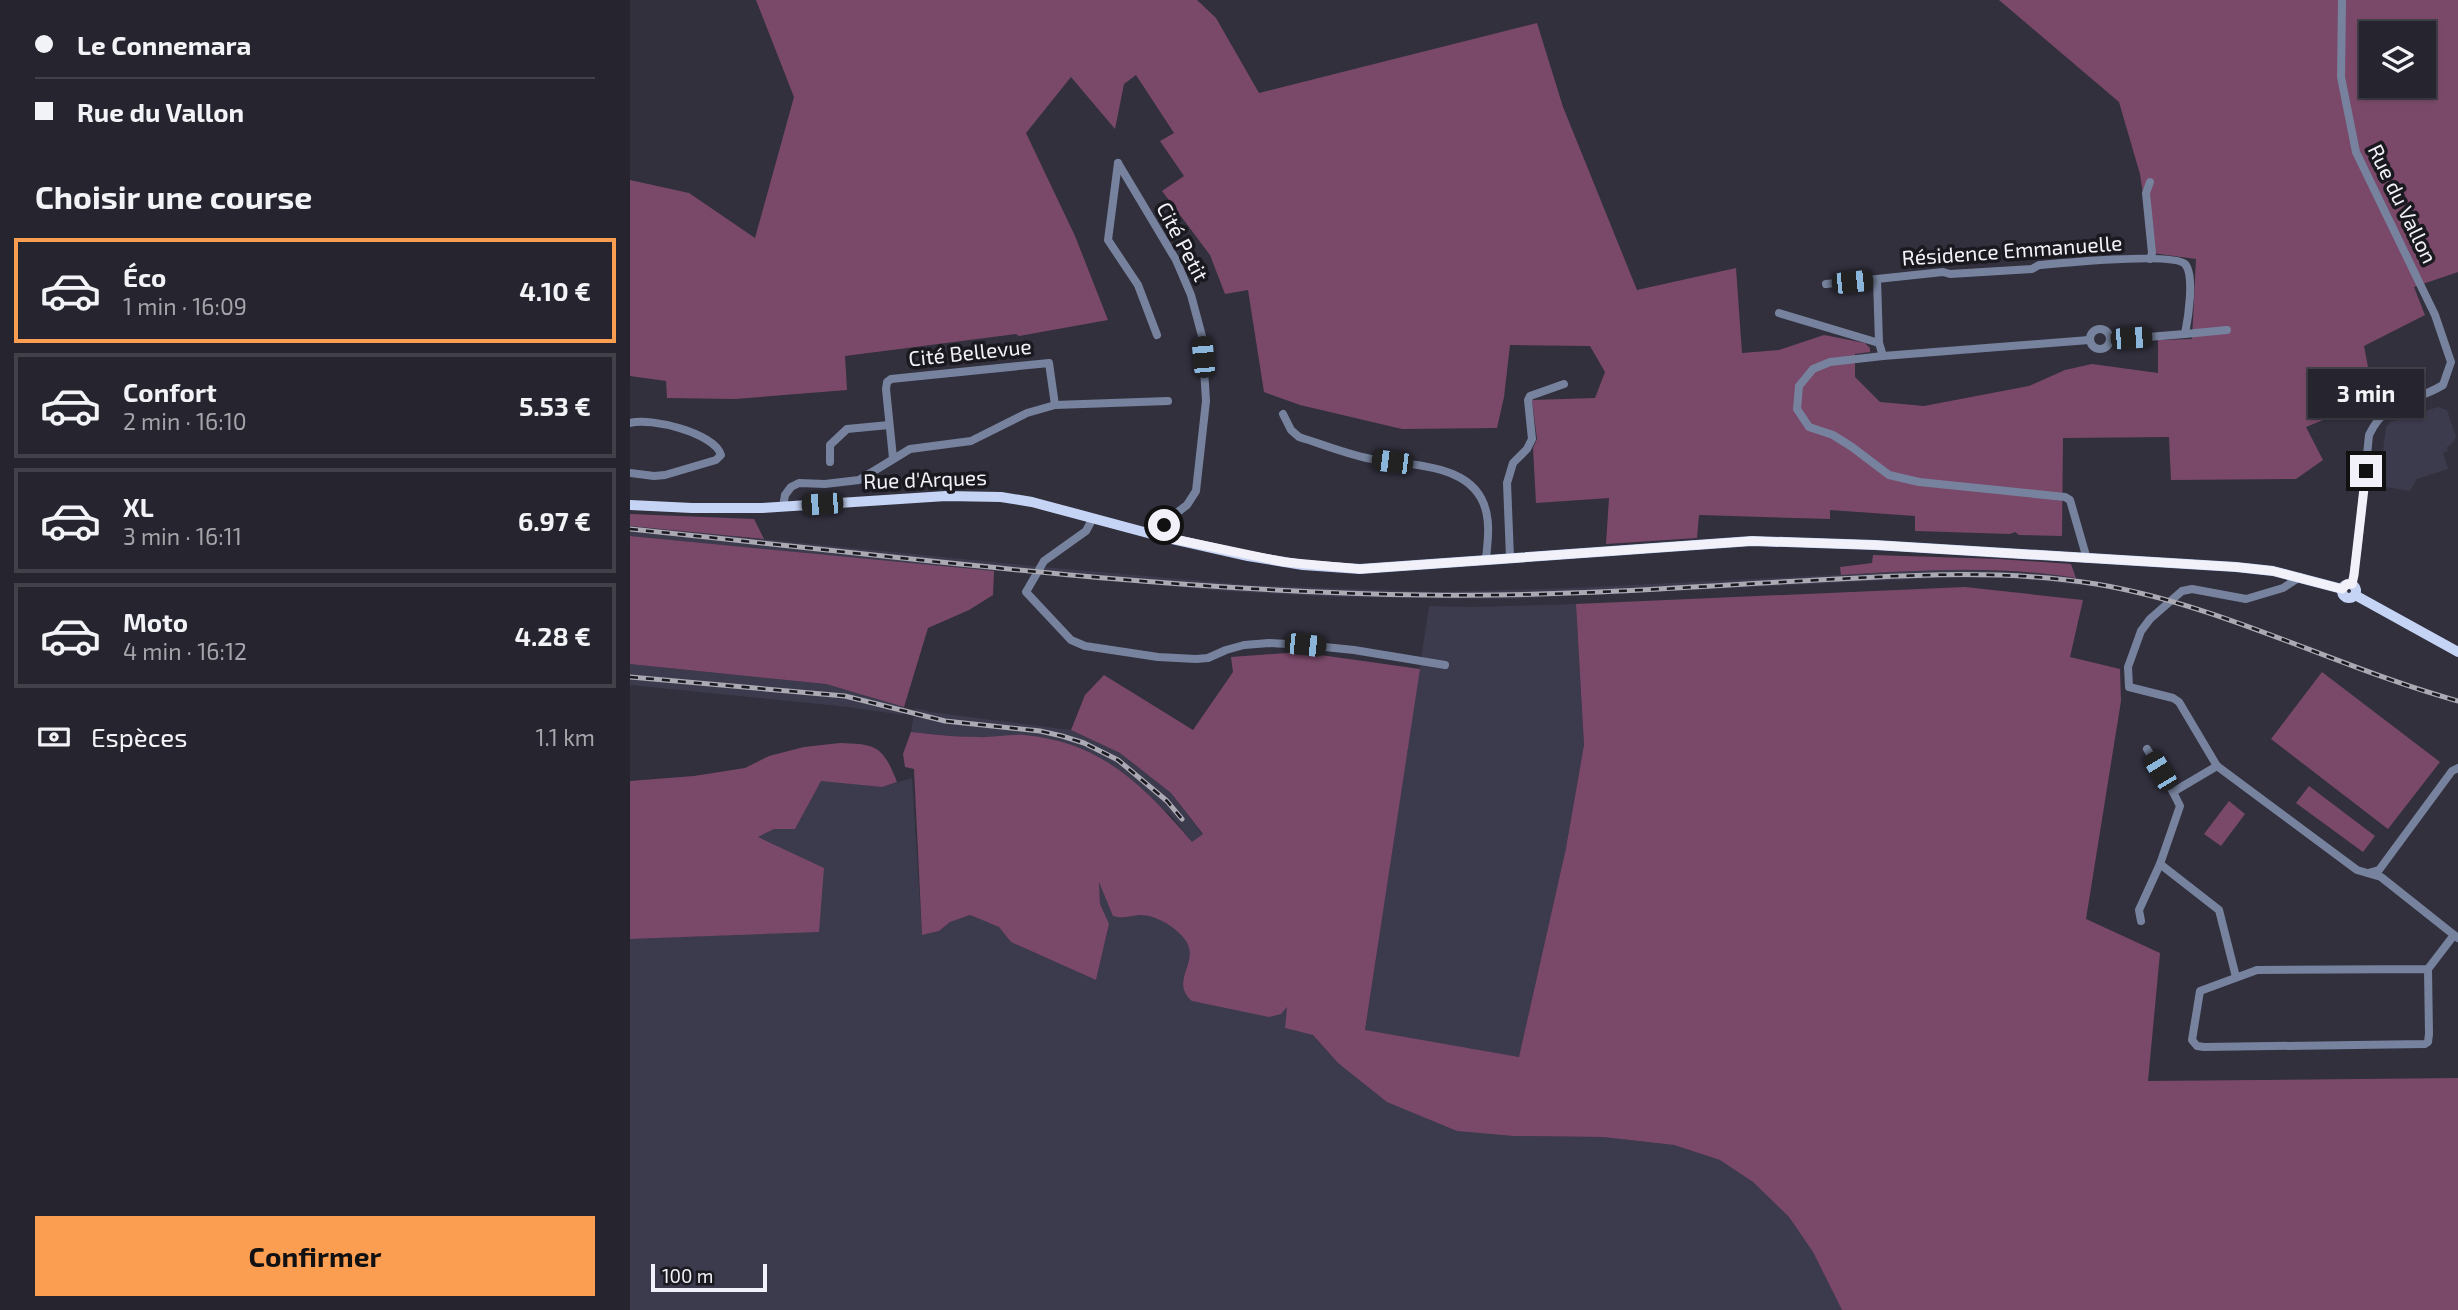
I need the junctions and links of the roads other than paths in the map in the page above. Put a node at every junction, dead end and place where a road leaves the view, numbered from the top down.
1 (2342, 0) edge
2 (2150, 182) dead end
3 (2150, 259) junction
4 (1877, 279) junction
5 (1826, 284) dead end
6 (1779, 313) dead end
7 (2227, 330) dead end
8 (2185, 334) junction
9 (1157, 335) dead end
10 (2090, 340) junction
11 (2110, 340) junction
12 (1879, 343) junction
13 (1883, 356) junction
14 (1564, 384) dead end
15 (1168, 401) dead end
16 (1055, 405) junction
17 (1283, 414) dead end
18 (632, 419) edge
19 (889, 425) junction
20 (893, 458) junction
21 (830, 462) dead end
22 (630, 473) edge
23 (630, 505) edge
24 (783, 507) junction
25 (1093, 518) junction
26 (1159, 536) junction
27 (1510, 557) junction
28 (1486, 559) junction
29 (2087, 559) junction
30 (2300, 577) junction
31 (2347, 587) junction
32 (2458, 652) edge
33 (1445, 665) dead end
34 (2147, 749) dead end
35 (2217, 766) junction
36 (2458, 768) edge
37 (2173, 792) junction
38 (2160, 864) junction
39 (2365, 873) junction
40 (2141, 921) dead end
41 (2456, 937) edge
42 (2428, 969) junction
43 (2236, 977) junction

1 - 31 street, Rue du Vallon
2 - 3 street, Résidence Emmanuelle
3 - 4 street, Résidence Emmanuelle
3 - 8 street, Résidence Emmanuelle
4 - 5 street, Résidence Emmanuelle
4 - 12 street, Résidence Emmanuelle
6 - 12 street
7 - 8 street
8 - 11 street
9 - 26 street, Cité Petit
10 - 11 street
10 - 11 street
10 - 13 street
12 - 13 street, Résidence Emmanuelle
13 - 29 street
14 - 27 street
15 - 16 street
16 - 19 street, Cité Bellevue
16 - 20 street
17 - 28 street
18 - 22 street
19 - 20 street, Cité Bellevue
19 - 21 street
20 - 24 street
23 - 24 main road, Rue d'Arques
24 - 25 main road, Rue d'Arques
25 - 26 main road, Rue d'Arques
25 - 33 street
26 - 28 main road, Rue d'Arques
27 - 28 main road, Rue d'Arques
27 - 29 main road, Rue d'Arques
29 - 30 main road, Rue d'Arques
30 - 31 main road, Rue d'Arques
30 - 35 street
31 - 32 main road, Rue d'Arques
34 - 37 street
35 - 37 street
35 - 39 street
36 - 39 street
37 - 38 street
38 - 40 street
38 - 43 street
39 - 41 street
41 - 42 street
42 - 43 street
42 - 43 street

